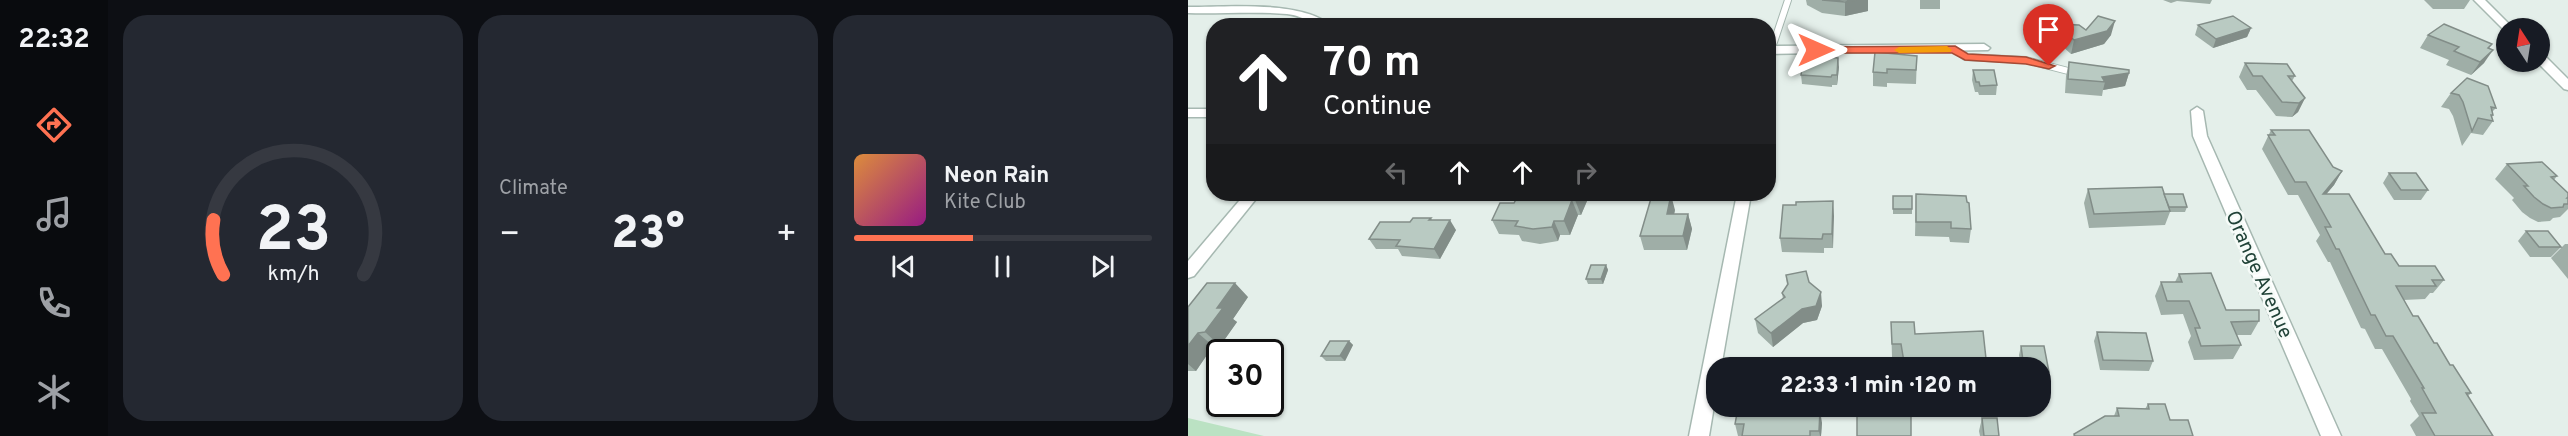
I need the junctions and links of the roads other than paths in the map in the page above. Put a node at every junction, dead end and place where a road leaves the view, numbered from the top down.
1 (1788, 0) edge
2 (2479, 0) edge
3 (1188, 10) edge
4 (1313, 18) edge
5 (2498, 18) edge
6 (1776, 35) edge
7 (1984, 48) dead end
8 (1955, 49) junction
9 (1776, 51) edge
10 (2550, 68) edge
11 (2072, 72) edge
12 (2568, 86) edge
13 (2197, 111) dead end
14 (1188, 113) edge
15 (1206, 113) edge
16 (1246, 201) edge
17 (1743, 201) edge
18 (1188, 272) edge
19 (1699, 436) edge
20 (2331, 436) edge

1 - 6 lane
2 - 5 street
3 - 4 street
7 - 8 street
8 - 9 street
8 - 11 lane
10 - 12 street
13 - 20 street, Orange Avenue
14 - 15 street
16 - 18 street
17 - 19 street

